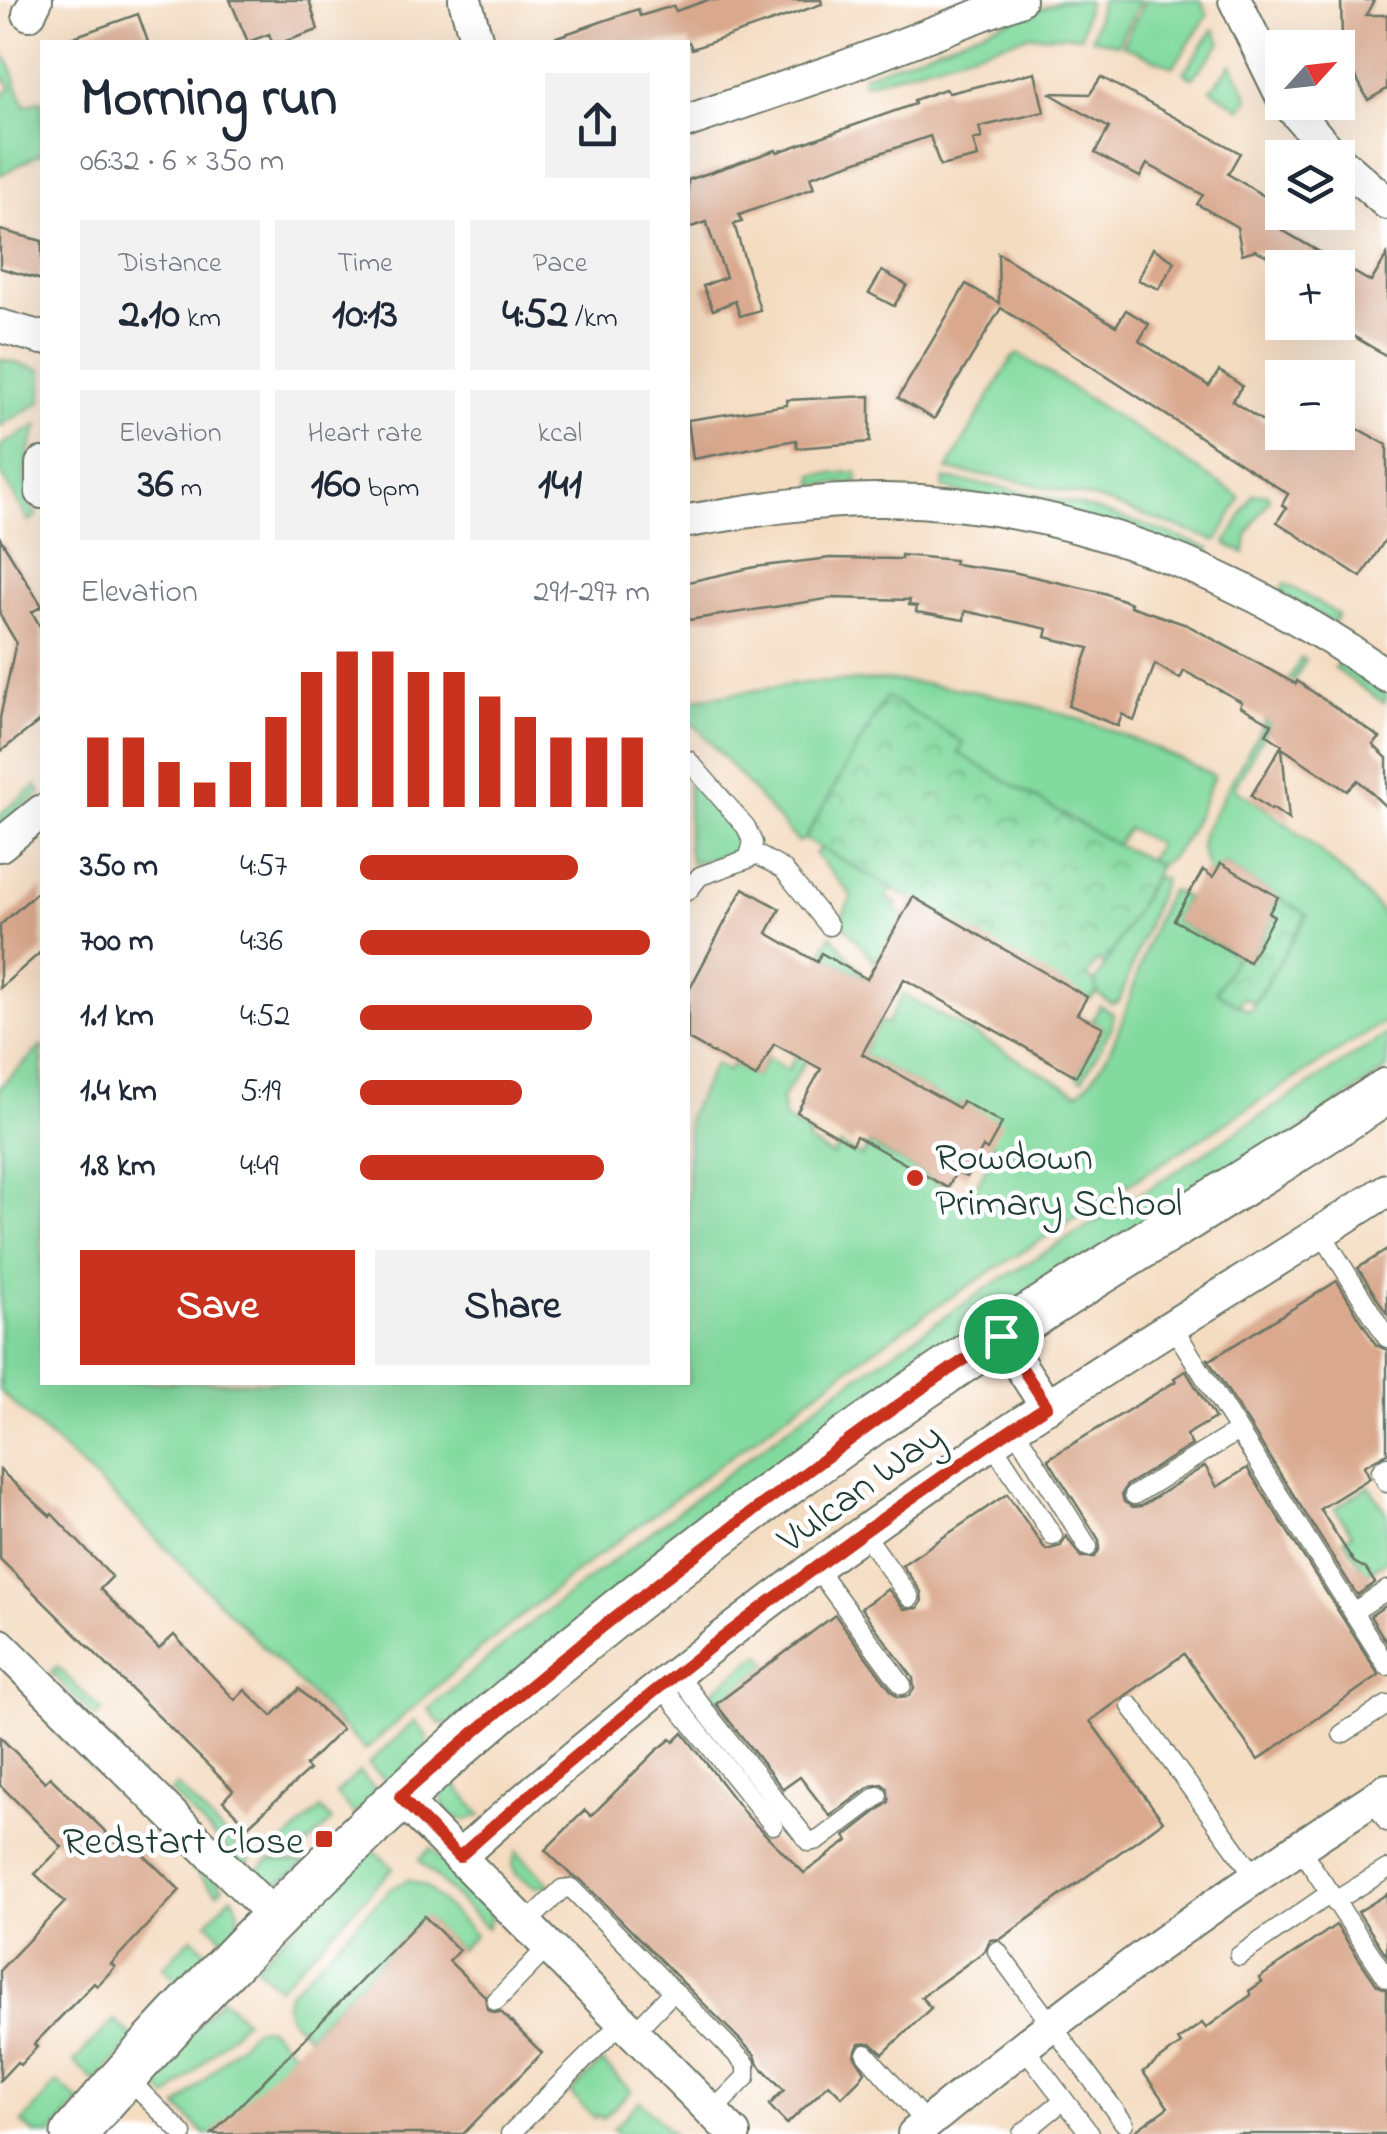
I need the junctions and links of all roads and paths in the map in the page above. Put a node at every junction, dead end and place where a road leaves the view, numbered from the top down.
1 (465, 0) edge
2 (1019, 0) edge
3 (1235, 0) edge
4 (476, 40) edge
5 (1265, 61) edge
6 (690, 119) edge
7 (1303, 120) edge
8 (1320, 140) edge
9 (1355, 175) edge
10 (1387, 203) edge
11 (0, 326) edge
12 (40, 337) edge
13 (690, 521) edge
14 (1386, 674) edge
15 (690, 762) edge
16 (40, 813) edge
17 (0, 845) edge
18 (752, 852) junction
19 (690, 881) edge
20 (829, 926) dead end
21 (1387, 1091) edge
22 (1387, 1190) edge
23 (1321, 1232) junction
24 (1172, 1327) junction
25 (1001, 1336) junction
26 (1387, 1338) edge
27 (1047, 1406) junction
28 (1238, 1431) junction
29 (1003, 1436) junction
30 (1387, 1466) edge
31 (1387, 1483) edge
32 (1134, 1496) dead end
33 (864, 1533) junction
34 (1053, 1536) dead end
35 (1088, 1547) dead end
36 (816, 1568) junction
37 (1387, 1590) edge
38 (910, 1598) dead end
39 (1352, 1612) junction
40 (0, 1645) edge
41 (1387, 1666) edge
42 (669, 1681) junction
43 (902, 1685) dead end
44 (1387, 1705) edge
45 (1131, 1706) dead end
46 (1342, 1734) dead end
47 (878, 1796) dead end
48 (400, 1797) junction
49 (1382, 1804) edge
50 (773, 1824) dead end
51 (1299, 1847) junction
52 (459, 1857) junction
53 (1387, 1869) edge
54 (1255, 1876) junction
55 (1332, 1897) junction
56 (276, 1918) junction
57 (537, 1936) junction
58 (996, 1951) dead end
59 (1239, 1956) dead end
60 (1387, 1978) edge
61 (674, 1991) junction
62 (496, 2001) dead end
63 (1052, 2024) junction
64 (628, 2028) junction
65 (1023, 2046) junction
66 (866, 2054) dead end
67 (126, 2076) junction
68 (1064, 2100) junction
69 (723, 2123) edge
70 (1124, 2123) dead end
71 (920, 2129) edge
72 (74, 2134) edge
73 (183, 2134) edge
74 (510, 2134) edge
75 (1022, 2134) edge
76 (1090, 2134) edge

1 - 4 street
2 - 6 street
3 - 5 street
7 - 8 street
9 - 10 street
11 - 12 street
13 - 14 street
15 - 18 lane
16 - 17 street
18 - 19 lane
18 - 20 lane
21 - 25 street
22 - 23 street, Vulcan Way
23 - 24 street, Vulcan Way
23 - 26 lane
24 - 27 street, Vulcan Way
24 - 28 lane
25 - 27 street
25 - 48 street
27 - 29 street, Vulcan Way
28 - 32 lane
28 - 39 lane
29 - 33 street, Vulcan Way
29 - 34 lane
29 - 35 lane
30 - 31 lane
33 - 36 street, Vulcan Way
33 - 38 lane
36 - 42 street, Vulcan Way
36 - 43 lane
37 - 39 lane
39 - 41 lane
40 - 56 street
42 - 47 lane
42 - 50 lane
42 - 52 street, Vulcan Way
44 - 46 lane
45 - 54 lane
48 - 52 street
48 - 56 street
49 - 51 street
51 - 54 street
51 - 55 lane
52 - 57 street
53 - 55 lane
54 - 63 street
55 - 59 lane
55 - 60 lane
56 - 67 street
57 - 61 lane
57 - 62 lane
57 - 64 street
58 - 63 lane
61 - 64 lane
61 - 69 lane
63 - 65 street
63 - 70 lane
64 - 69 street
64 - 74 lane
65 - 68 lane
65 - 71 street
66 - 71 lane
67 - 72 street
67 - 73 lane
68 - 75 lane
68 - 76 lane

